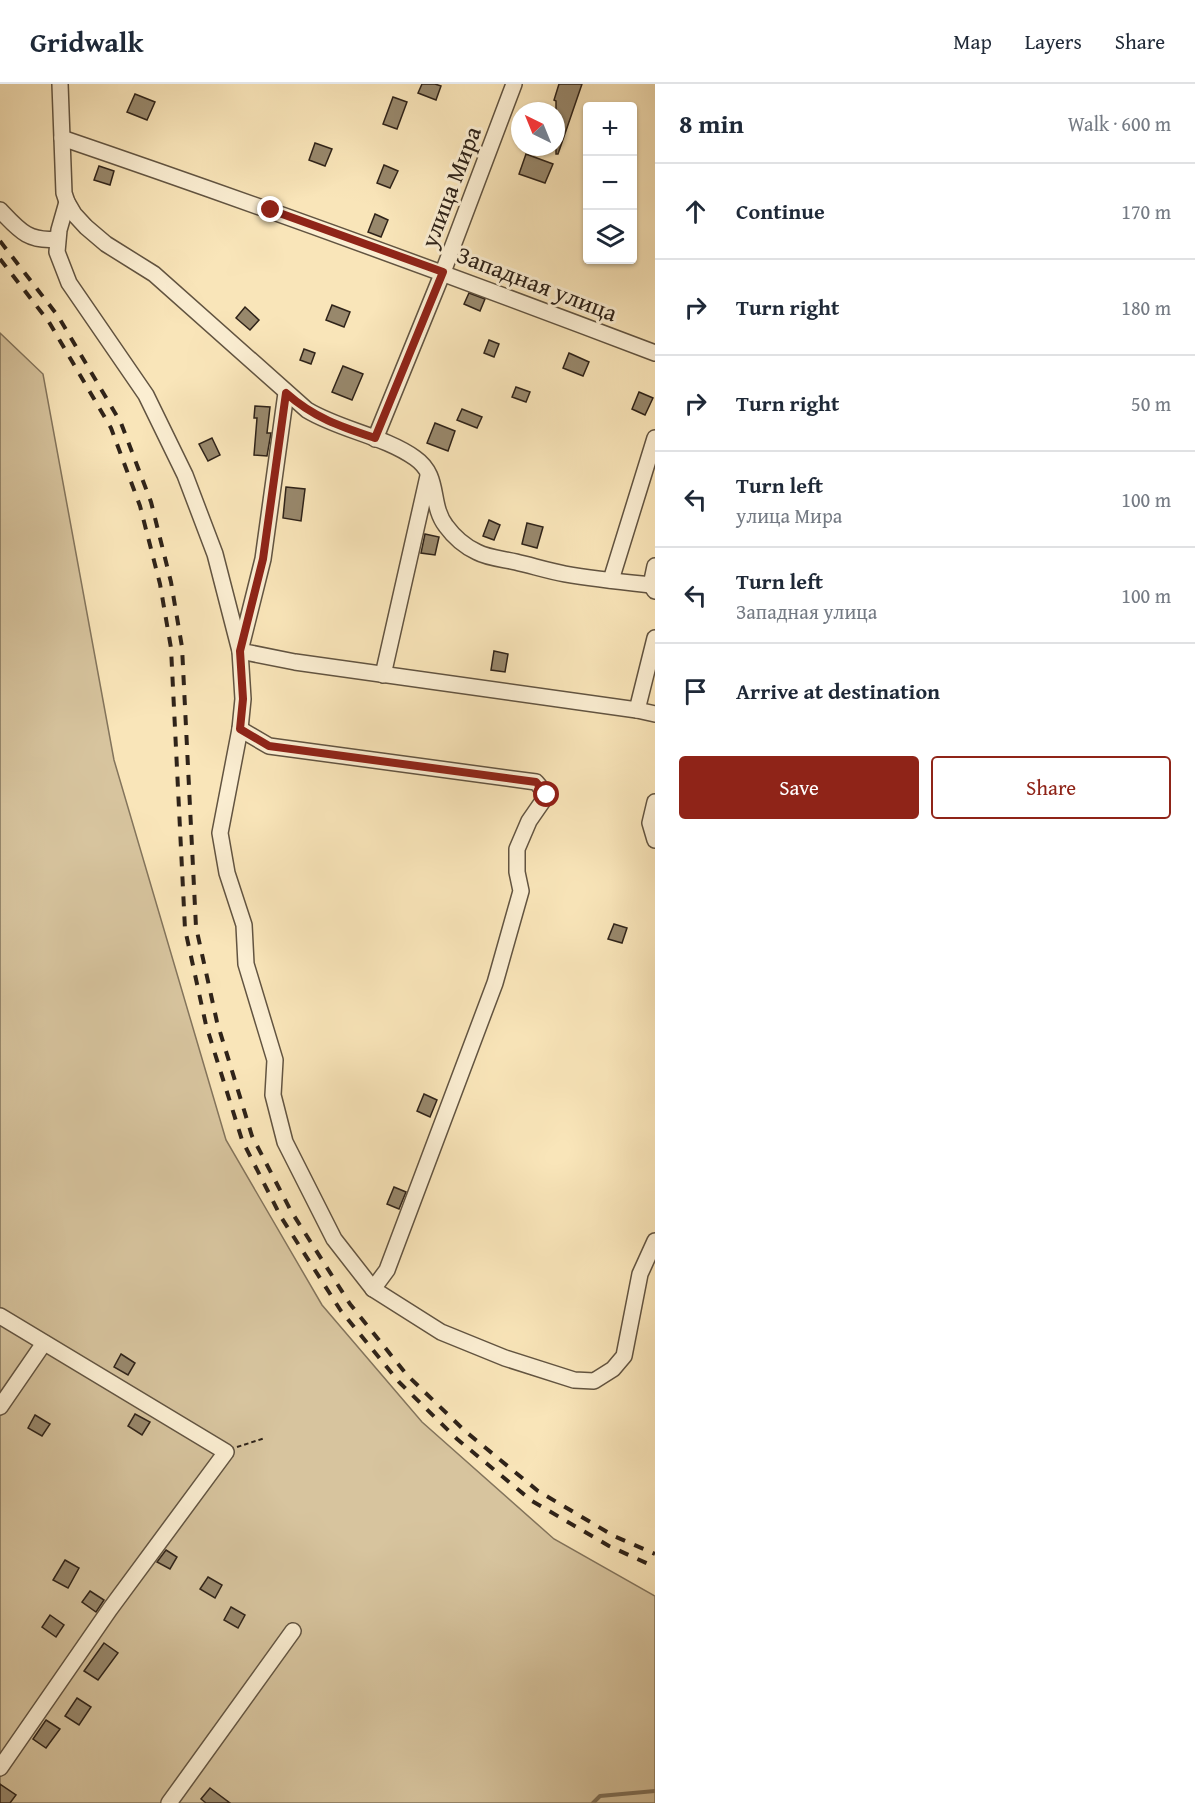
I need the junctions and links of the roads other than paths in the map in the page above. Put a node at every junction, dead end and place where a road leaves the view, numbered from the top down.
1 (60, 84) edge
2 (513, 84) edge
3 (62, 138) junction
4 (67, 202) junction
5 (0, 210) edge
6 (57, 239) junction
7 (443, 272) junction
8 (655, 353) edge
9 (286, 393) junction
10 (375, 438) junction
11 (655, 438) edge
12 (429, 473) junction
13 (655, 566) edge
14 (611, 580) junction
15 (653, 588) edge
16 (655, 638) edge
17 (240, 651) junction
18 (383, 675) junction
19 (637, 710) junction
20 (655, 714) edge
21 (240, 729) junction
22 (655, 802) edge
23 (655, 840) edge
24 (655, 1241) edge
25 (372, 1289) junction
26 (0, 1316) edge
27 (44, 1343) junction
28 (0, 1407) edge
29 (294, 1631) dead end
30 (0, 1768) edge
31 (169, 1803) edge

1 - 3 street
2 - 7 street, улица Мира
3 - 4 street
3 - 7 street, Западная улица
4 - 6 street
4 - 9 street
5 - 6 street
6 - 17 street
7 - 8 street, Западная улица
7 - 10 street, улица Мира
9 - 10 street
9 - 17 street
10 - 12 street
11 - 14 street
12 - 14 street
12 - 18 street
13 - 15 street
14 - 15 street
16 - 19 street
17 - 18 street
17 - 21 street
18 - 19 street
19 - 20 street
21 - 25 street
21 - 25 street
22 - 23 street
24 - 25 street
26 - 27 street
27 - 28 street
27 - 30 street
29 - 31 street

